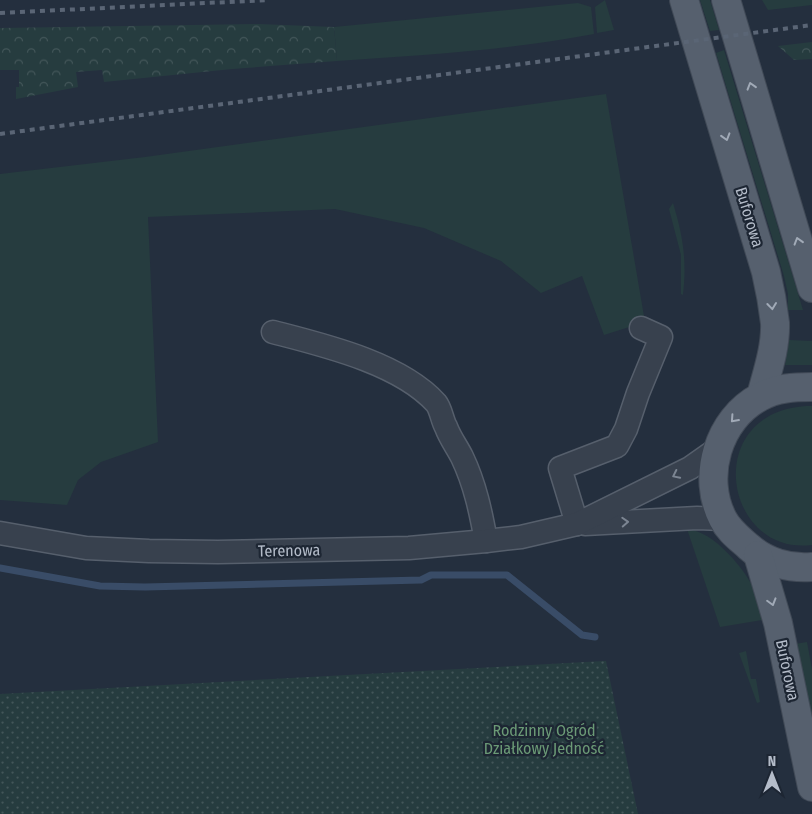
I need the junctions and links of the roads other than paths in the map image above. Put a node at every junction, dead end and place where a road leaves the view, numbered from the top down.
1 (684, 0) edge
2 (726, 3) edge
3 (812, 288) edge
4 (641, 328) dead end
5 (273, 332) dead end
6 (812, 387) edge
7 (760, 396) junction
8 (717, 449) junction
9 (723, 519) junction
10 (577, 524) junction
11 (0, 533) edge
12 (486, 542) junction
13 (758, 555) junction
14 (812, 566) edge
15 (812, 787) edge

1 -> 7 main road, Buforowa
3 -> 2 main road
4 - 10 street
5 - 12 street
6 - 7 main road
7 -> 8 main road
8 - 9 main road
8 -> 10 street, Terenowa
10 -> 9 street, Terenowa
9 - 13 main road
10 - 12 street, Terenowa
11 - 12 street, Terenowa
13 - 14 main road
13 -> 15 main road, Buforowa

